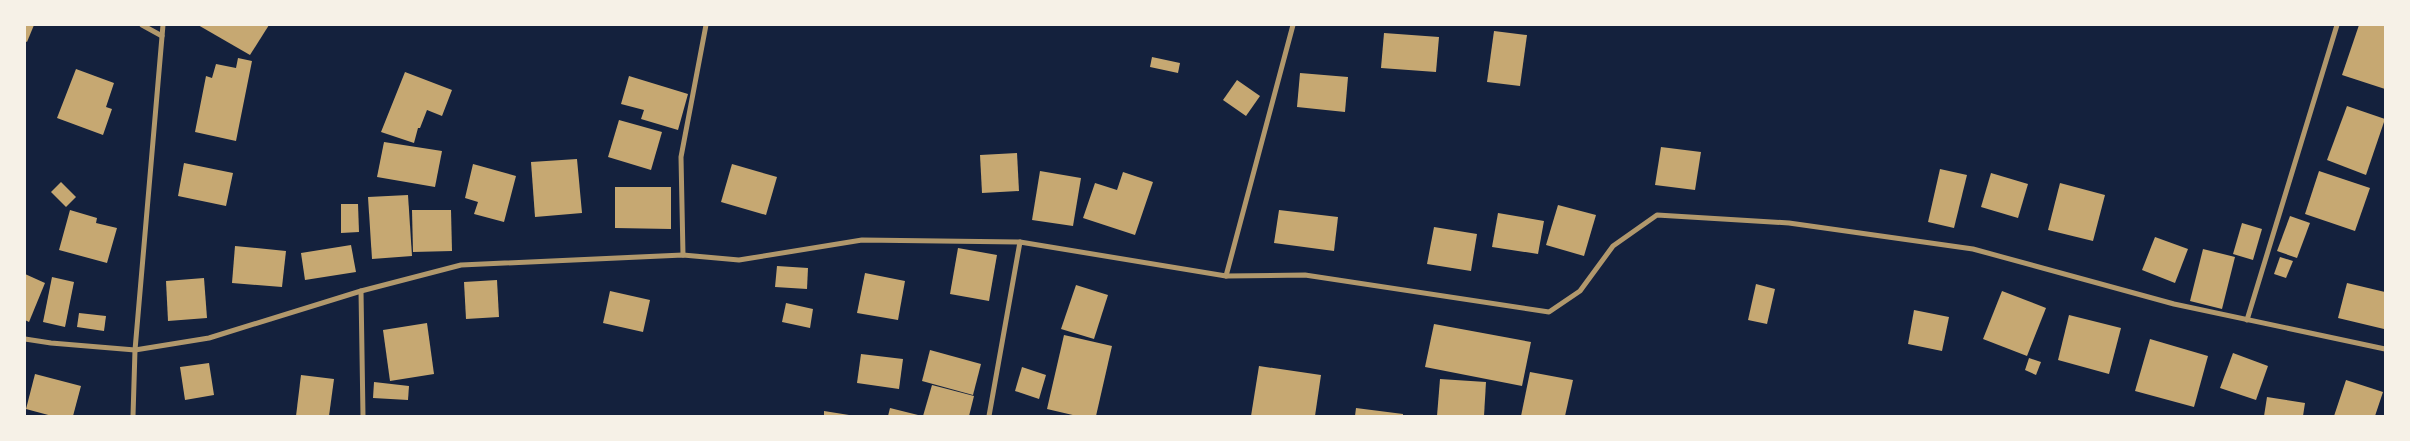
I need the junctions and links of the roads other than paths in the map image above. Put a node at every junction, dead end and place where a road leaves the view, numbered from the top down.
1 (142, 25) edge
2 (163, 25) edge
3 (706, 25) edge
4 (1293, 25) edge
5 (2337, 25) edge
6 (162, 36) junction
7 (1020, 242) junction
8 (683, 255) junction
9 (1226, 276) junction
10 (360, 291) junction
11 (2247, 320) junction
12 (25, 339) edge
13 (2385, 349) edge
14 (135, 350) junction
15 (133, 416) edge
16 (363, 416) edge
17 (989, 416) edge

1 - 6 street
2 - 6 street
3 - 8 street
4 - 9 street
5 - 11 street
6 - 14 street
7 - 8 street
7 - 9 street
7 - 17 street
8 - 10 street
9 - 11 street
10 - 14 street
10 - 16 street
11 - 13 street
12 - 14 street
14 - 15 street

